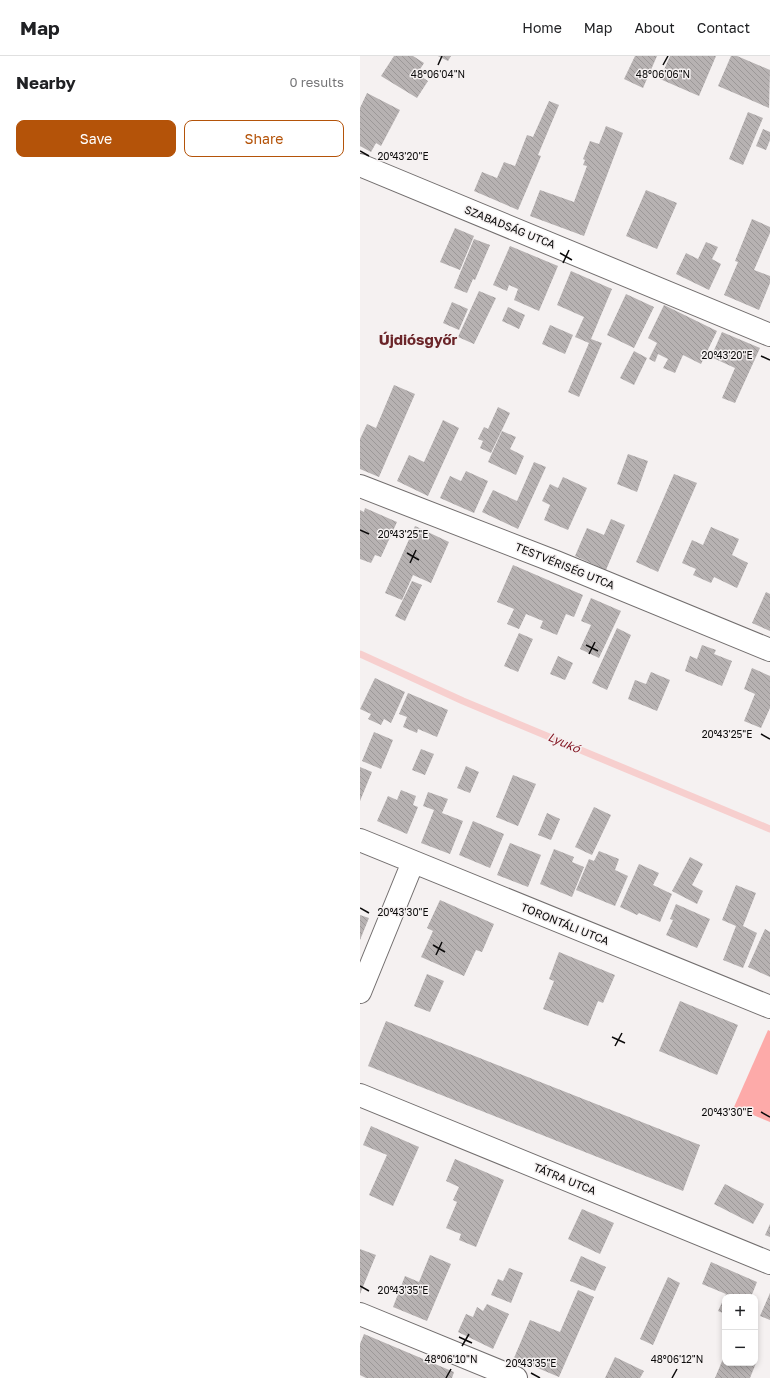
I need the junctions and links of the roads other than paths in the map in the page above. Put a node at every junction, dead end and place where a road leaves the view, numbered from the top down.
1 (360, 165) edge
2 (770, 335) edge
3 (360, 486) edge
4 (770, 650) edge
5 (360, 840) edge
6 (413, 862) junction
7 (360, 992) edge
8 (770, 1007) edge
9 (360, 1095) edge
10 (770, 1263) edge
11 (360, 1314) edge
12 (516, 1378) edge

1 - 2 street, SZABADSÁG UTCA
3 - 4 street, TESTVÉRISÉG UTCA
5 - 6 street, TORONTÁLI UTCA
6 - 7 street
6 - 8 street, TORONTÁLI UTCA
9 - 10 street, TÁTRA UTCA
11 - 12 street

